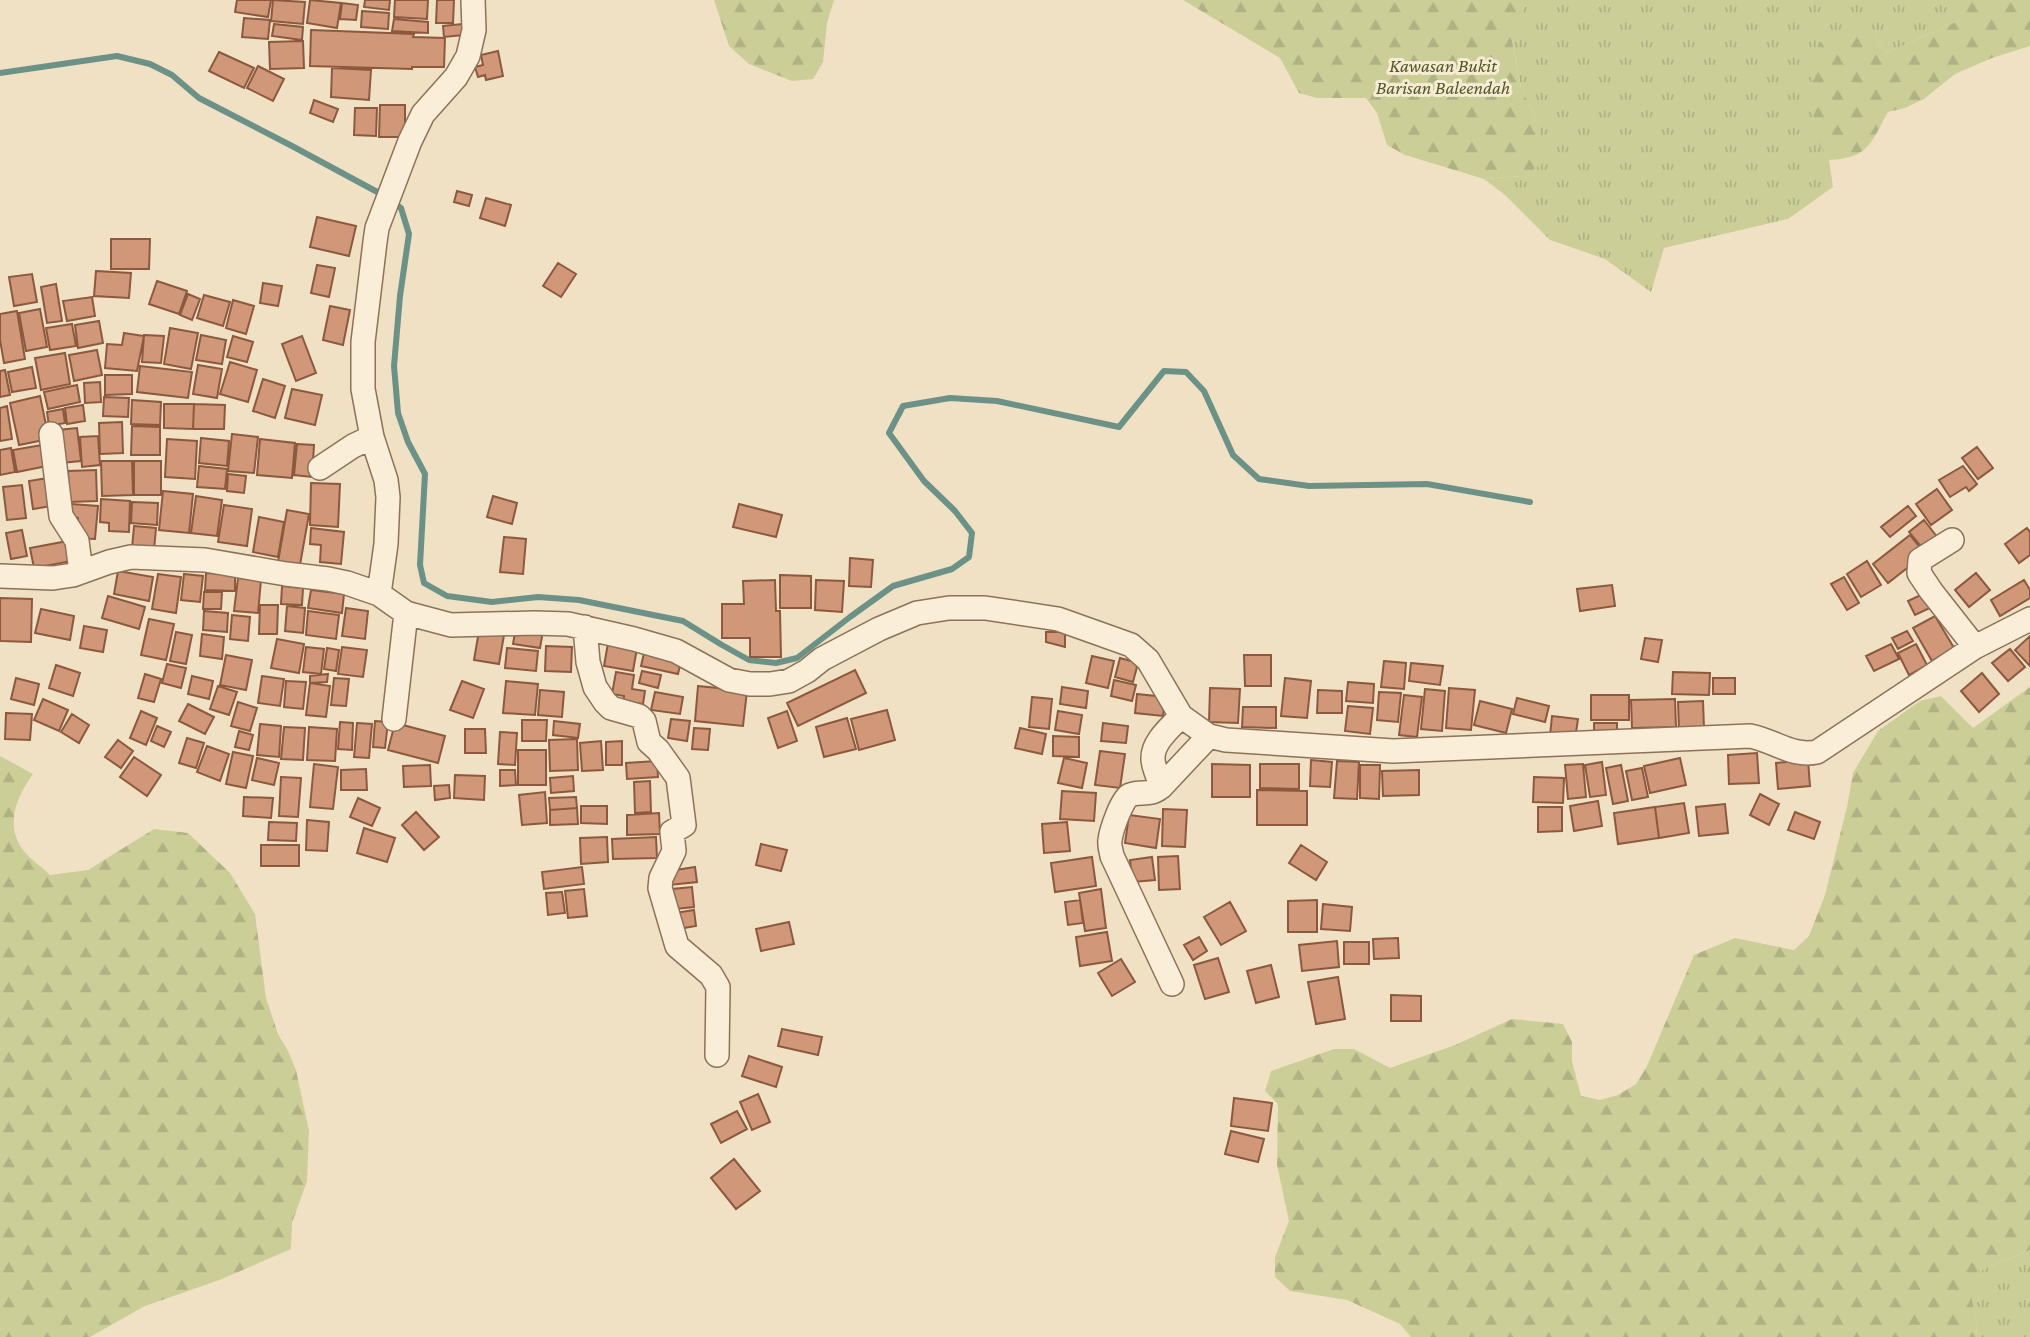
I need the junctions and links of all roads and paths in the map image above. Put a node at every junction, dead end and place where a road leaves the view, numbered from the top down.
1 (473, 0) edge
2 (51, 434) dead end
3 (372, 437) junction
4 (320, 468) dead end
5 (1952, 540) dead end
6 (80, 572) junction
7 (0, 576) edge
8 (379, 594) junction
9 (406, 612) junction
10 (2030, 619) edge
11 (585, 627) junction
12 (1975, 647) junction
13 (1181, 716) junction
14 (394, 719) dead end
15 (1209, 736) junction
16 (1161, 787) junction
17 (1172, 984) dead end
18 (717, 1055) dead end

1 - 3 street
2 - 6 street
3 - 4 street
3 - 8 street
5 - 12 street
6 - 7 street
6 - 8 street
8 - 9 street
9 - 11 street
9 - 14 street
10 - 12 street
11 - 13 street
11 - 18 street
12 - 15 street
13 - 15 street
13 - 16 street
15 - 16 street
16 - 17 street

